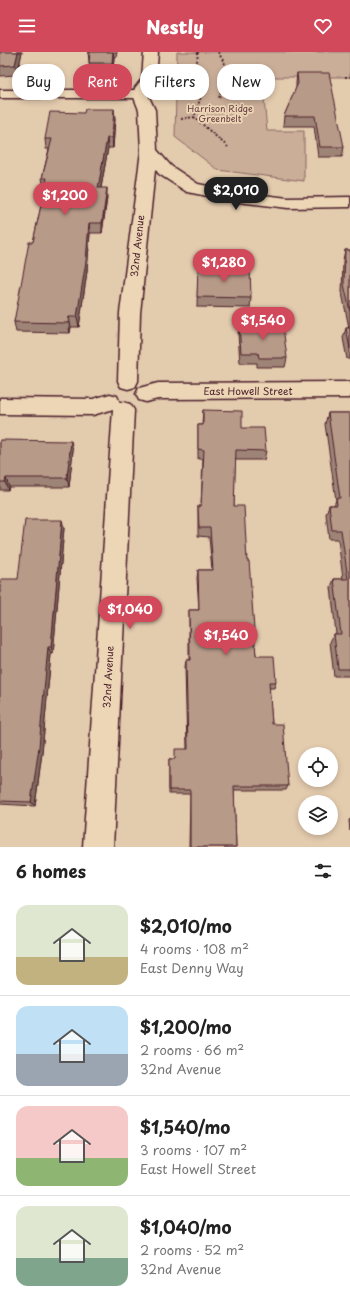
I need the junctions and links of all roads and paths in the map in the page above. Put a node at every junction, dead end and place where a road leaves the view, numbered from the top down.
1 (151, 52) edge
2 (198, 52) edge
3 (218, 52) edge
4 (150, 64) edge
5 (225, 64) edge
6 (346, 77) dead end
7 (350, 77) edge
8 (0, 94) edge
9 (140, 94) edge
10 (154, 100) edge
11 (194, 117) junction
12 (181, 119) dead end
13 (228, 147) dead end
14 (149, 151) junction
15 (350, 202) edge
16 (128, 381) junction
17 (350, 390) edge
18 (146, 394) junction
19 (0, 406) edge
20 (117, 406) junction
21 (98, 847) edge

1 - 4 street
2 - 11 path
3 - 5 path
6 - 7 path
8 - 9 street
10 - 14 street, 32nd Avenue
11 - 12 path
11 - 13 path
14 - 15 street
14 - 16 street, 32nd Avenue
16 - 18 street
16 - 20 street
17 - 18 street, East Howell Street
18 - 20 street
19 - 20 street
20 - 21 street, 32nd Avenue

